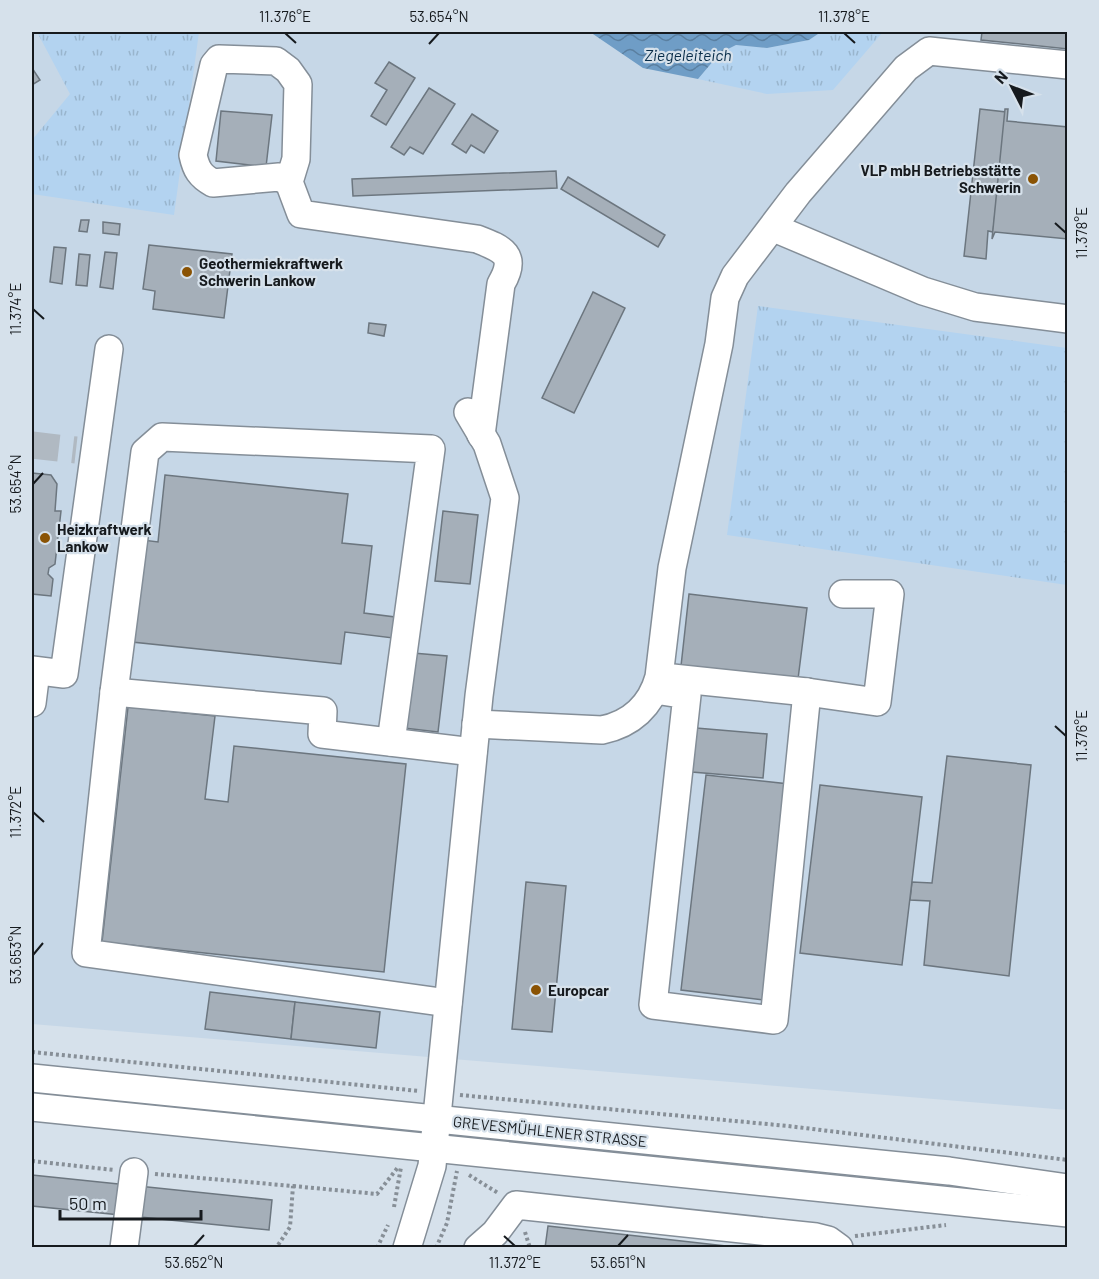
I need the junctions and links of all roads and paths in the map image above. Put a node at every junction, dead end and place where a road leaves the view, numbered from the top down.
1 (1068, 65) edge
2 (289, 182) junction
3 (774, 228) junction
4 (1068, 320) edge
5 (109, 349) dead end
6 (843, 594) dead end
7 (34, 670) edge
8 (657, 683) junction
9 (114, 692) junction
10 (807, 692) junction
11 (32, 703) edge
12 (476, 724) junction
13 (391, 742) junction
14 (473, 752) junction
15 (448, 1003) junction
16 (32, 1052) edge
17 (32, 1078) edge
18 (411, 1090) dead end
19 (471, 1096) dead end
20 (32, 1107) edge
21 (437, 1120) junction
22 (434, 1148) junction
23 (1068, 1160) edge
24 (32, 1161) edge
25 (134, 1172) junction
26 (292, 1186) junction
27 (1068, 1188) edge
28 (516, 1205) junction
29 (1068, 1213) edge
30 (954, 1224) dead end
31 (793, 1241) edge
32 (833, 1244) edge
33 (378, 1247) edge
34 (124, 1248) edge
35 (276, 1248) edge
36 (407, 1248) edge
37 (436, 1248) edge
38 (478, 1248) edge

1 - 3 street
2 - 2 street
2 - 12 street
3 - 4 street
3 - 8 street
5 - 7 street
6 - 10 street
7 - 11 street
8 - 10 street
8 - 10 street
8 - 12 street
9 - 13 street
9 - 13 street
9 - 15 street
12 - 14 street
13 - 14 street
14 - 15 street
15 - 21 street
16 - 18 path
17 - 21 street, GREVESMÜHLENER STRASSE
19 - 23 path
20 - 22 street, GREVESMÜHLENER STRASSE
21 - 22 street
21 - 27 street, GREVESMÜHLENER STRASSE
22 - 29 street, GREVESMÜHLENER STRASSE
22 - 36 street
24 - 25 path
25 - 26 path
25 - 34 street
26 - 33 path
26 - 35 path
28 - 31 street
28 - 37 path
28 - 38 street
30 - 32 path
31 - 32 street

